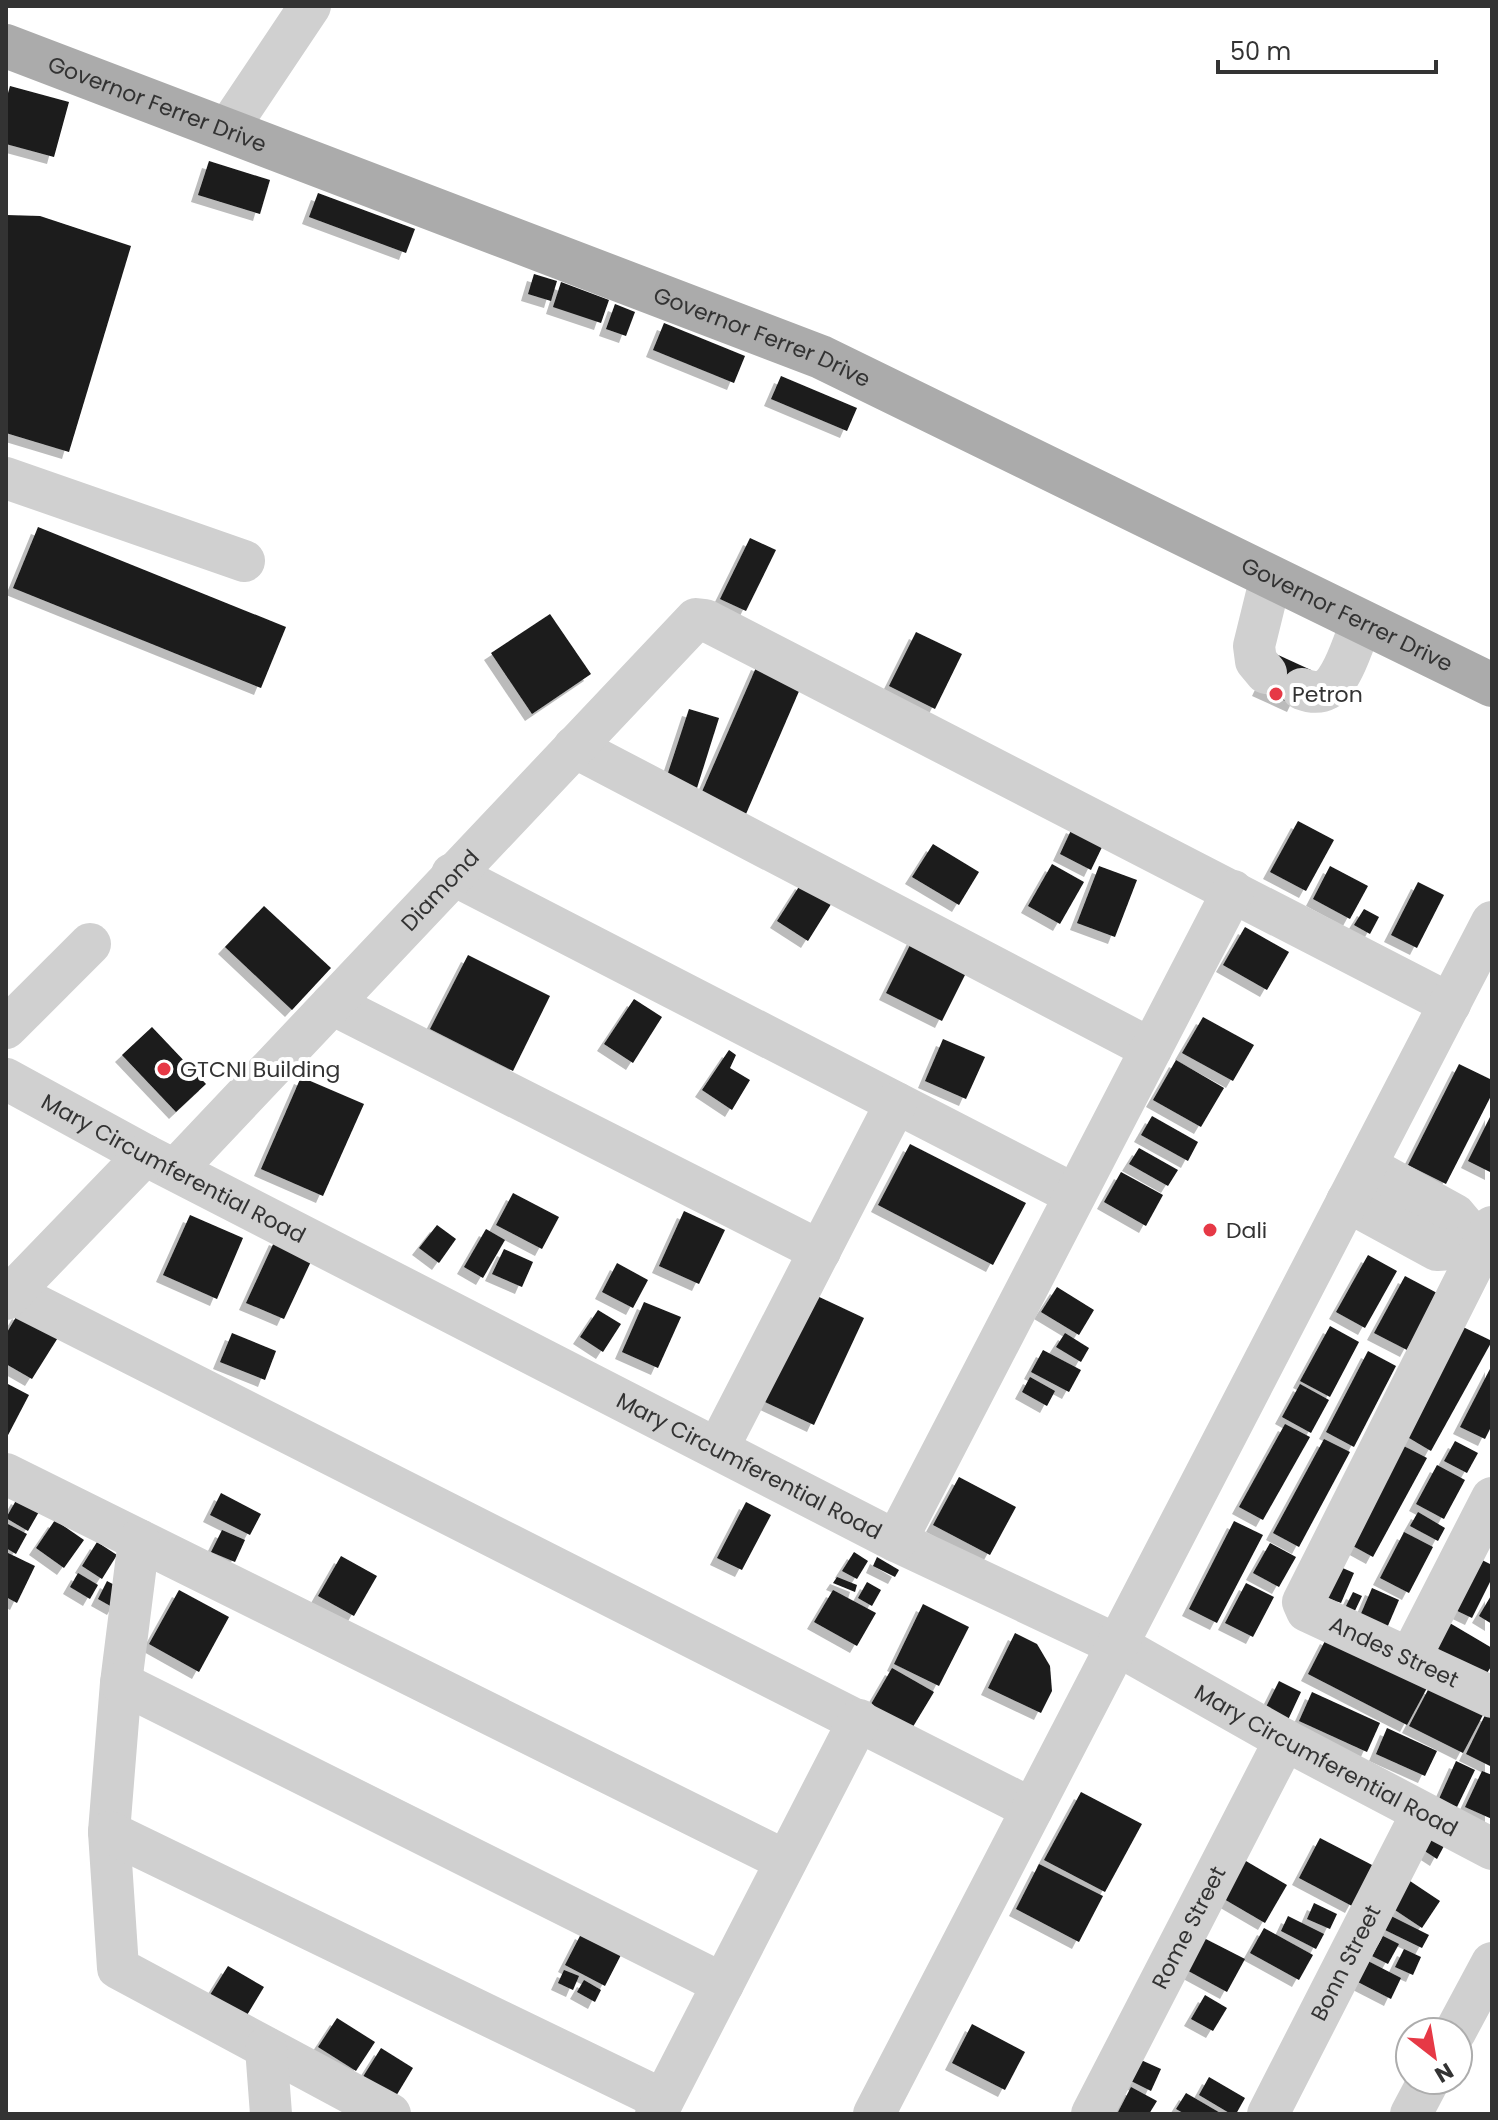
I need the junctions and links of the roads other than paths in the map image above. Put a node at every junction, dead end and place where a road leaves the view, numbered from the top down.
1 (310, 6) edge
2 (6, 46) edge
3 (227, 130) junction
4 (6, 478) edge
5 (244, 561) dead end
6 (1271, 577) junction
7 (1362, 621) junction
8 (1492, 685) edge
9 (574, 747) junction
10 (452, 874) junction
11 (1233, 891) junction
12 (1492, 922) edge
13 (90, 944) dead end
14 (332, 1004) junction
15 (1450, 1004) junction
16 (6, 1028) edge
17 (1151, 1049) junction
18 (6, 1079) edge
19 (896, 1103) junction
20 (160, 1162) junction
21 (1356, 1184) junction
22 (1075, 1195) junction
23 (1489, 1242) edge
24 (820, 1251) junction
25 (9, 1296) edge
26 (718, 1448) junction
27 (6, 1474) edge
28 (1492, 1498) edge
29 (139, 1540) junction
30 (896, 1541) junction
31 (1117, 1645) junction
32 (1410, 1658) junction
33 (121, 1683) junction
34 (1492, 1697) edge
35 (859, 1720) junction
36 (1285, 1740) junction
37 (1032, 1809) junction
38 (1422, 1813) junction
39 (109, 1832) junction
40 (1492, 1849) edge
41 (786, 1861) junction
42 (1492, 1963) edge
43 (723, 1984) junction
44 (1464, 2016) edge
45 (266, 2048) junction
46 (1421, 2096) edge
47 (659, 2107) edge
48 (271, 2114) edge
49 (390, 2114) edge
50 (874, 2114) edge
51 (1092, 2114) edge
52 (1268, 2114) edge
53 (1411, 2114) edge

1 - 3 street
2 - 3 main road, Governor Ferrer Drive
3 - 6 main road, Governor Ferrer Drive
4 - 5 street
6 - 7 main road, Governor Ferrer Drive
6 - 7 street
7 - 8 main road, Governor Ferrer Drive
9 - 10 street, Diamond
9 - 11 street, Diamond
9 - 17 street
10 - 14 street, Diamond
10 - 19 street
11 - 15 street
11 - 17 street
12 - 15 street
13 - 16 street
14 - 20 street, Diamond
14 - 24 street
15 - 21 street
17 - 22 street
18 - 20 street, Mary Circumferential Road
19 - 22 street
19 - 24 street
20 - 25 street, Diamond
20 - 26 street, Mary Circumferential Road
21 - 23 street
21 - 31 street
22 - 30 street
23 - 32 street, Andes Street
24 - 26 street
25 - 35 street
26 - 30 street, Mary Circumferential Road
27 - 29 street
28 - 32 street
29 - 33 street
29 - 41 street
30 - 31 street, Mary Circumferential Road
31 - 36 street, Mary Circumferential Road
31 - 37 street
32 - 34 street, Andes Street
33 - 39 street
33 - 43 street
35 - 37 street
35 - 41 street
36 - 38 street, Mary Circumferential Road
36 - 51 street, Rome Street
37 - 50 street
38 - 40 street, Mary Circumferential Road
38 - 52 street, Bonn Street
39 - 45 street
39 - 47 street
41 - 43 street
42 - 44 street
43 - 47 street
45 - 48 street
45 - 49 street
46 - 53 street

